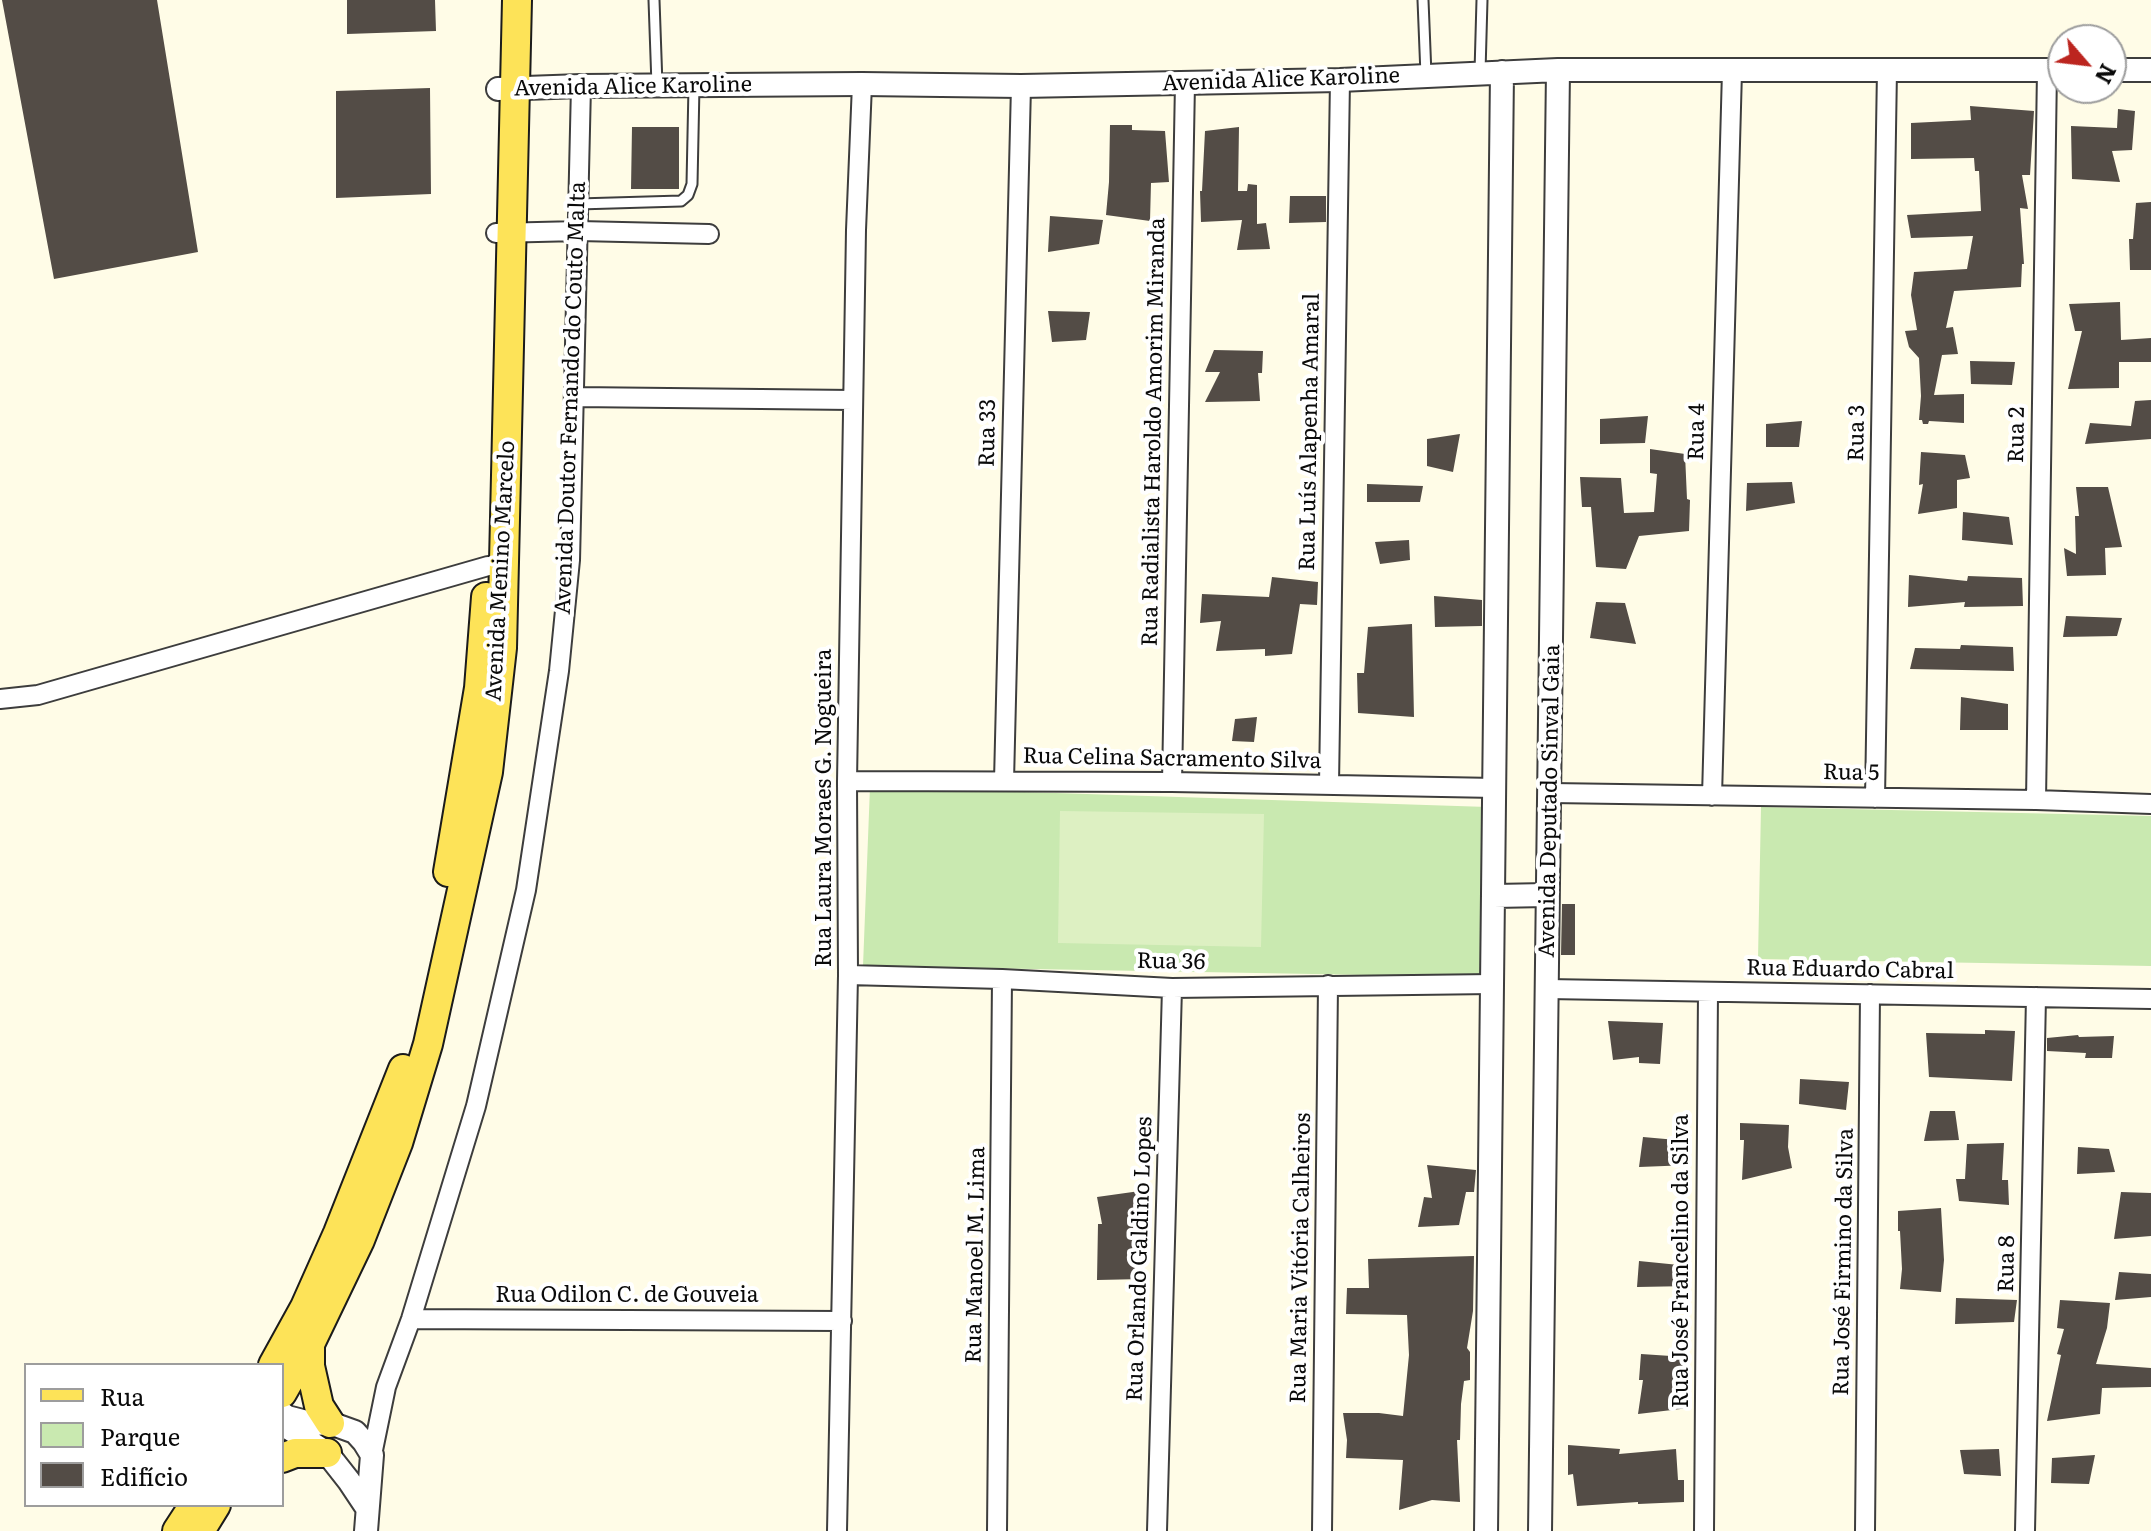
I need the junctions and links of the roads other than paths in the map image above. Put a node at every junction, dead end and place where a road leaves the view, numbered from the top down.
1 (500, 0) edge
2 (517, 0) edge
3 (654, 0) edge
4 (1423, 0) edge
5 (1482, 0) edge
6 (1558, 70) junction
7 (1887, 70) junction
8 (2047, 70) edge
9 (2127, 70) edge
10 (2151, 70) edge
11 (1732, 71) junction
12 (1491, 72) junction
13 (1426, 75) junction
14 (1340, 80) junction
15 (1185, 83) junction
16 (862, 84) junction
17 (581, 86) junction
18 (657, 86) junction
19 (694, 86) junction
20 (1021, 86) junction
21 (507, 89) junction
22 (2054, 104) edge
23 (578, 204) junction
24 (579, 231) junction
25 (504, 233) junction
26 (709, 234) dead end
27 (576, 397) junction
28 (853, 400) junction
29 (488, 566) junction
30 (0, 699) edge
31 (847, 781) junction
32 (1004, 781) junction
33 (1172, 782) junction
34 (1329, 784) junction
35 (1496, 788) junction
36 (1551, 793) junction
37 (1712, 796) junction
38 (1875, 798) junction
39 (2036, 800) junction
40 (2151, 804) edge
41 (1547, 895) junction
42 (1494, 896) junction
43 (848, 975) junction
44 (1002, 979) junction
45 (1493, 984) junction
46 (1328, 985) junction
47 (1172, 988) junction
48 (1547, 989) junction
49 (1708, 992) junction
50 (1870, 994) junction
51 (2036, 997) junction
52 (2151, 999) edge
53 (411, 1319) junction
54 (842, 1321) junction
55 (310, 1344) junction
56 (274, 1363) edge
57 (284, 1390) edge
58 (284, 1415) edge
59 (330, 1423) junction
60 (284, 1427) edge
61 (327, 1453) junction
62 (372, 1455) junction
63 (284, 1457) edge
64 (193, 1507) edge
65 (215, 1507) edge
66 (367, 1508) junction
67 (177, 1531) edge
68 (200, 1531) edge
69 (366, 1531) edge
70 (837, 1531) edge
71 (997, 1531) edge
72 (1157, 1531) edge
73 (1322, 1531) edge
74 (1486, 1531) edge
75 (1540, 1531) edge
76 (1704, 1531) edge
77 (1865, 1531) edge
78 (2025, 1531) edge

1 - 21 main road, Avenida Menino Marcelo
2 - 21 main road, Avenida Menino Marcelo
3 - 18 lane
4 - 13 lane
5 - 12 lane
6 - 11 street, Avenida Alice Karoline
6 - 12 street, Avenida Alice Karoline
6 - 36 street, Avenida Deputado Sinval Gaia
7 - 8 street, Avenida Alice Karoline
7 - 11 street, Avenida Alice Karoline
7 - 38 street, Rua 3
9 - 10 street
11 - 37 street, Rua 4
12 - 13 street, Avenida Alice Karoline
12 - 35 street
13 - 14 street, Avenida Alice Karoline
14 - 15 street, Avenida Alice Karoline
14 - 34 street, Rua Luís Alapenha Amaral
15 - 20 street, Avenida Alice Karoline
15 - 33 street, Rua Radialista Haroldo Amorim Miranda
16 - 19 street, Avenida Alice Karoline
16 - 20 street, Avenida Alice Karoline
16 - 28 street, Rua Laura Moraes G. Nogueira
17 - 18 street, Avenida Alice Karoline
17 - 21 street, Avenida Alice Karoline
17 - 23 street, Avenida Doutor Fernando do Couto Malta
18 - 19 street, Avenida Alice Karoline
19 - 23 lane
20 - 32 street, Rua 33
21 - 25 main road, Avenida Menino Marcelo
22 - 39 street, Rua 2
23 - 24 street, Avenida Doutor Fernando do Couto Malta
24 - 25 street
24 - 26 street
24 - 27 street, Avenida Doutor Fernando do Couto Malta
25 - 29 main road, Avenida Menino Marcelo
25 - 55 main road, Avenida Menino Marcelo
27 - 28 street
27 - 53 street, Avenida Doutor Fernando do Couto Malta
28 - 31 street, Rua Laura Moraes G. Nogueira
29 - 30 street
29 - 56 main road, Avenida Menino Marcelo
31 - 32 street, Rua Celina Sacramento Silva
31 - 43 street, Rua Laura Moraes G. Nogueira
32 - 33 street, Rua Celina Sacramento Silva
33 - 34 street, Rua Celina Sacramento Silva
34 - 35 street, Rua Celina Sacramento Silva
35 - 42 street
36 - 37 street, Rua 5
36 - 41 street, Avenida Deputado Sinval Gaia
37 - 38 street, Rua 5
38 - 39 street, Rua 5
39 - 40 street, Rua 5
41 - 42 street
41 - 48 street, Avenida Deputado Sinval Gaia
42 - 45 street
43 - 44 street, Rua 36
43 - 54 street, Rua Laura Moraes G. Nogueira
44 - 47 street, Rua 36
44 - 71 street, Rua Manoel M. Lima
45 - 46 street, Rua 36
45 - 74 street
46 - 47 street, Rua 36
46 - 73 street, Rua Maria Vitória Calheiros
47 - 72 street, Rua Orlando Galdino Lopes
48 - 49 street, Rua Eduardo Cabral
48 - 75 street, Avenida Deputado Sinval Gaia
49 - 50 street, Rua Eduardo Cabral
49 - 76 street, Rua José Francelino da Silva
50 - 51 street, Rua Eduardo Cabral
50 - 77 street, Rua José Firmino da Silva
51 - 52 street, Rua Eduardo Cabral
51 - 78 street, Rua 8
53 - 54 street, Rua Odilon C. de Gouveia
53 - 62 street, Avenida Doutor Fernando do Couto Malta
54 - 70 street, Rua Laura Moraes G. Nogueira
55 - 57 main road, Avenida Menino Marcelo
55 - 59 main road
58 - 59 street
59 - 62 street
60 - 61 street
61 - 63 main road
61 - 66 street
62 - 66 street, Avenida Doutor Fernando do Couto Malta
64 - 67 main road
65 - 68 main road
66 - 69 street, Avenida Doutor Fernando do Couto Malta

